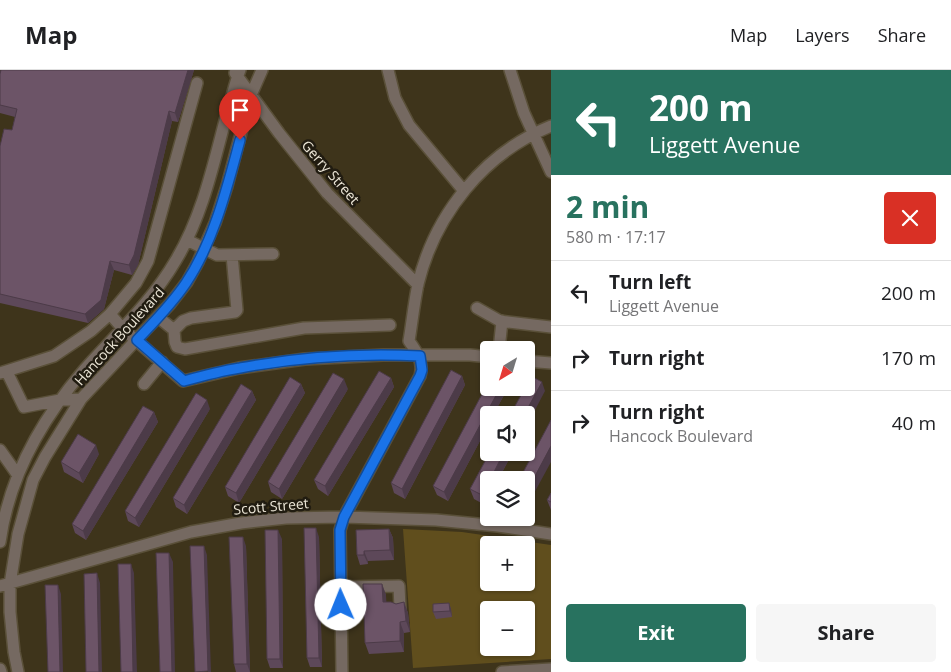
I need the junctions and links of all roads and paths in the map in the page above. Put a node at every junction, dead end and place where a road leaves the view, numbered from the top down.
1 (262, 70) edge
2 (388, 70) edge
3 (510, 70) edge
4 (236, 72) edge
5 (197, 83) dead end
6 (251, 95) junction
7 (551, 126) edge
8 (533, 133) junction
9 (551, 172) edge
10 (464, 191) junction
11 (187, 240) junction
12 (204, 248) junction
13 (273, 254) dead end
14 (232, 256) junction
15 (418, 285) junction
16 (477, 308) dead end
17 (110, 314) junction
18 (158, 317) junction
19 (502, 321) junction
20 (390, 325) dead end
21 (551, 327) edge
22 (123, 329) junction
23 (174, 330) junction
24 (137, 340) junction
25 (500, 341) edge
26 (420, 356) junction
27 (480, 356) edge
28 (535, 361) edge
29 (162, 362) junction
30 (551, 363) edge
31 (4, 373) edge
32 (144, 384) dead end
33 (82, 399) junction
34 (60, 400) junction
35 (0, 450) edge
36 (17, 474) junction
37 (344, 517) junction
38 (551, 534) edge
39 (0, 542) edge
40 (5, 585) edge
41 (340, 587) junction
42 (400, 608) edge
43 (5, 613) edge
44 (551, 669) edge
45 (18, 672) edge
46 (342, 672) edge
47 (502, 672) edge

1 - 6 street, Hancock Boulevard
2 - 10 street
3 - 8 street
4 - 6 street, Gerry Street
4 - 11 street, Hancock Boulevard
5 - 17 street
6 - 12 street, Hancock Boulevard
6 - 15 street, Gerry Street
7 - 8 street
8 - 9 street
8 - 10 street
10 - 15 street
11 - 12 street
11 - 22 street, Hancock Boulevard
12 - 14 street
12 - 18 street, Hancock Boulevard
13 - 14 street
14 - 23 street
15 - 26 street
16 - 19 street
17 - 22 street
17 - 31 street
18 - 23 street
18 - 24 street, Hancock Boulevard
19 - 21 street
19 - 25 street
20 - 23 street
22 - 24 street
22 - 34 street, Hancock Boulevard
24 - 29 street
24 - 33 street, Hancock Boulevard
26 - 27 street
26 - 29 street
26 - 37 street
28 - 30 street
29 - 32 street
31 - 34 street
33 - 34 street
33 - 40 street, Hancock Boulevard
34 - 36 street, Hancock Boulevard
35 - 36 street
36 - 39 street, Hancock Boulevard
37 - 38 street, Scott Street
37 - 40 street, Scott Street
37 - 41 street
40 - 43 street, Hancock Boulevard
41 - 42 street
41 - 46 street
43 - 45 street, Hancock Boulevard
44 - 47 street

